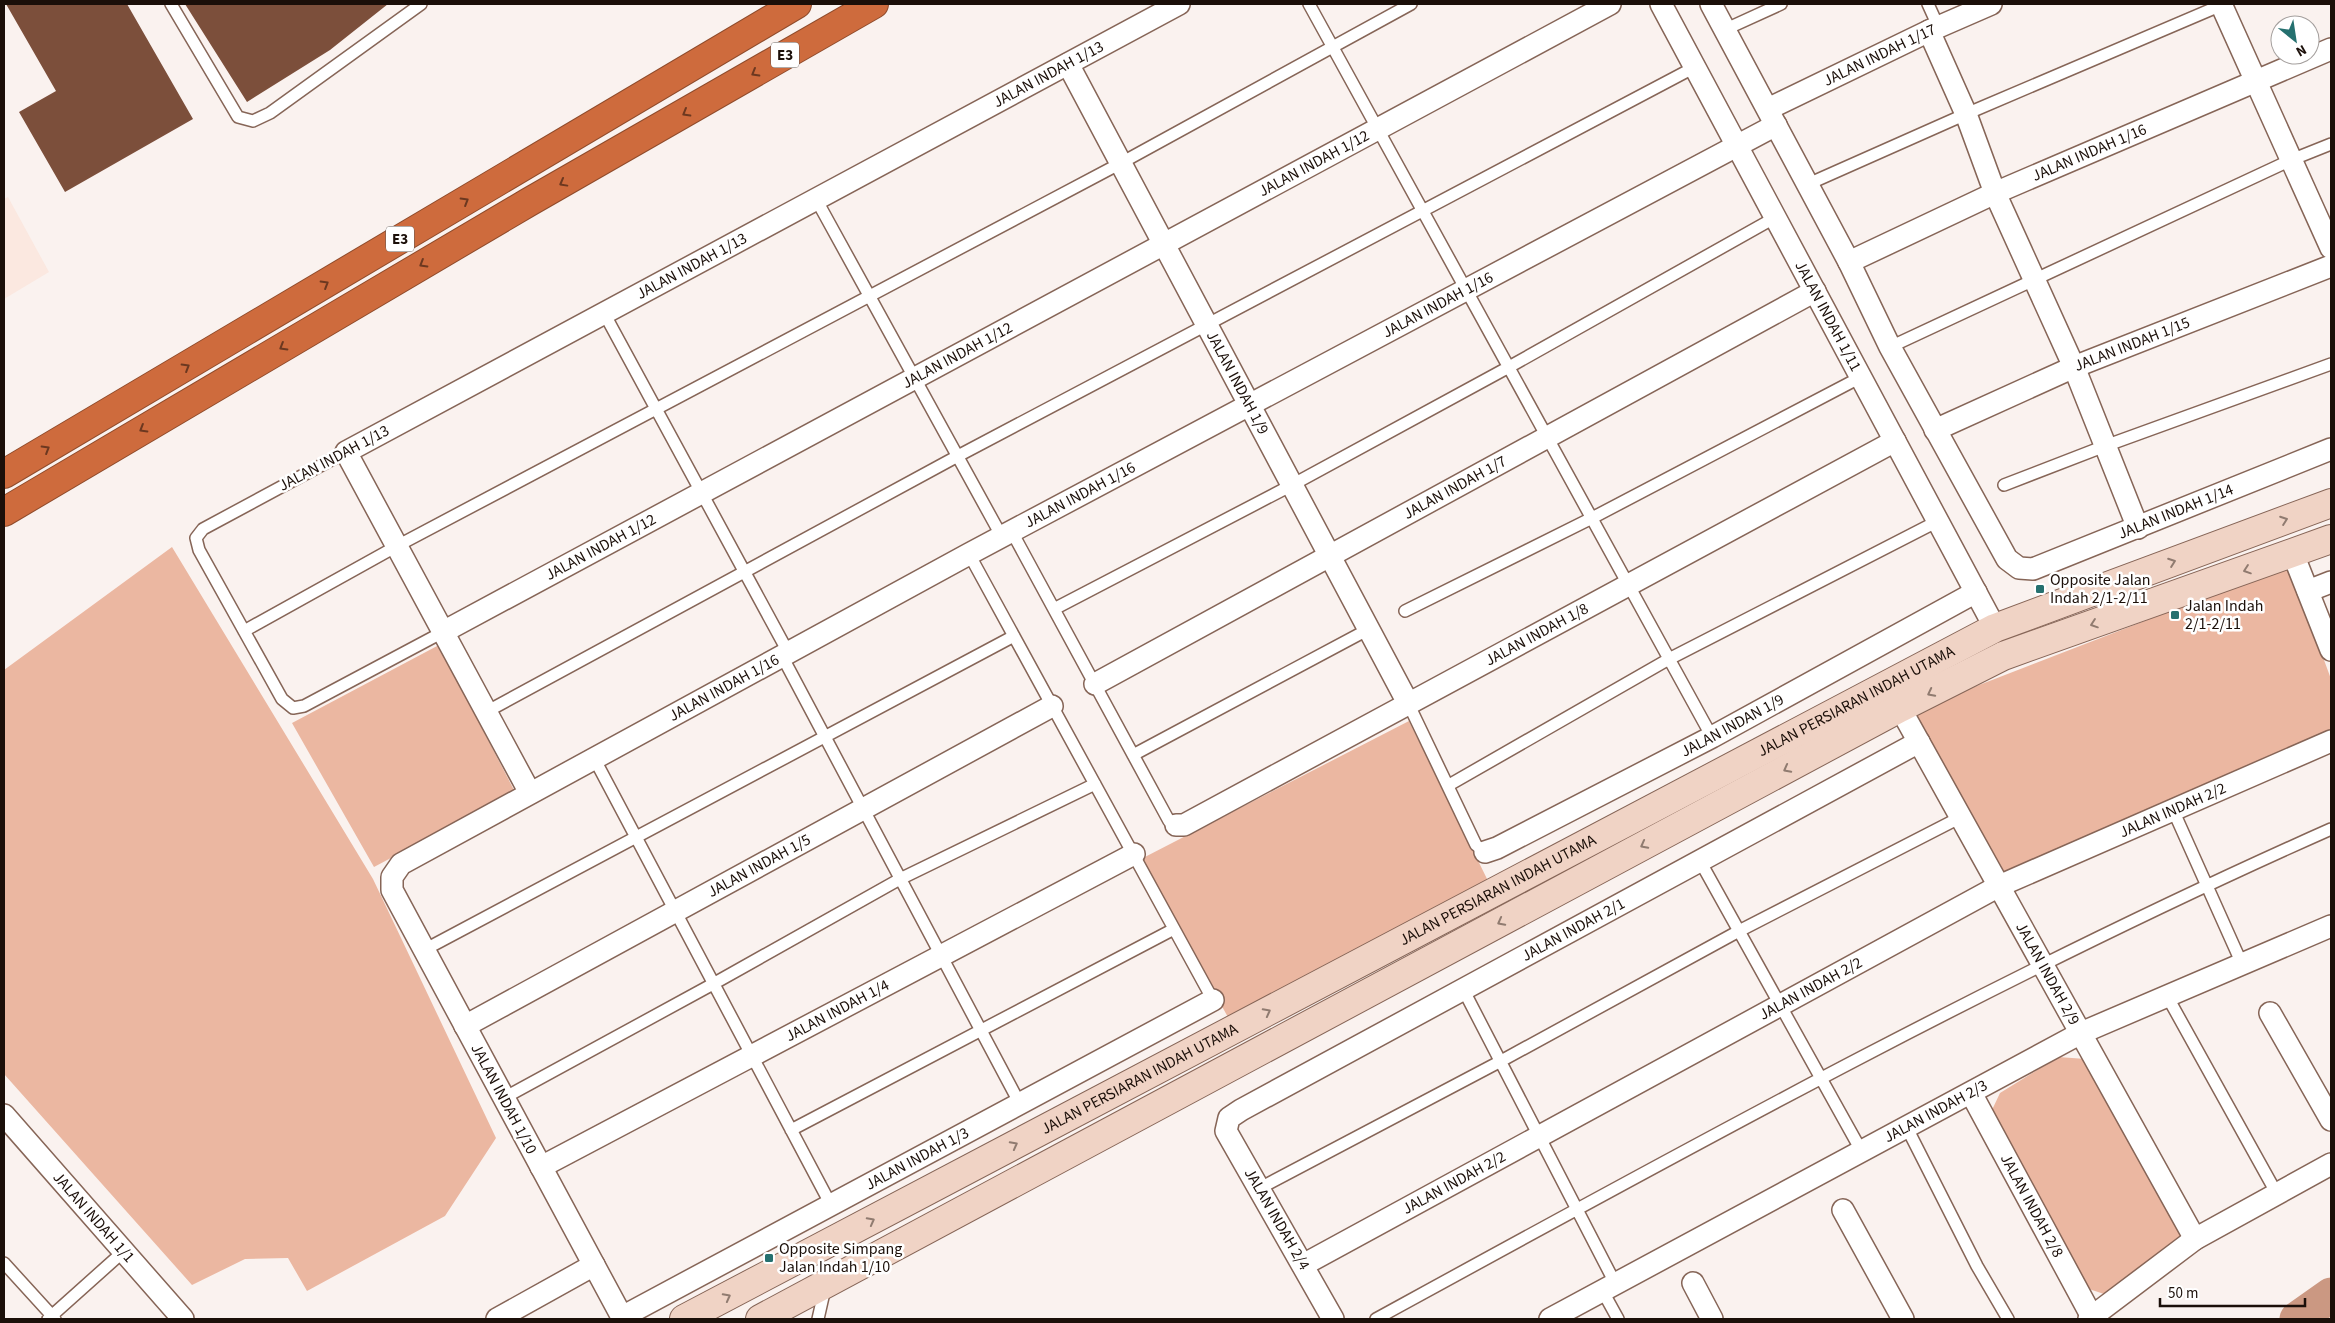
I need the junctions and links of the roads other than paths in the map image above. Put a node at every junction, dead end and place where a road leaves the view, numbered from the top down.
1 (171, 4) edge
2 (421, 4) edge
3 (796, 4) edge
4 (874, 4) edge
5 (1179, 4) edge
6 (1309, 4) edge
7 (1411, 4) edge
8 (1610, 4) edge
9 (1661, 4) edge
10 (1711, 4) edge
11 (1781, 4) edge
12 (1928, 4) edge
13 (1992, 4) edge
14 (2222, 4) edge
15 (1934, 28) junction
16 (1724, 30) junction
17 (1333, 46) junction
18 (2331, 49) edge
19 (1068, 64) junction
20 (1695, 67) junction
21 (2256, 82) junction
22 (1966, 114) junction
23 (1772, 117) junction
24 (1378, 129) junction
25 (2331, 144) edge
26 (1737, 145) junction
27 (2291, 160) junction
28 (1121, 163) junction
29 (1806, 185) junction
30 (1995, 192) junction
31 (816, 199) junction
32 (1423, 210) junction
33 (1776, 218) junction
34 (1164, 244) junction
35 (2331, 248) edge
36 (1849, 262) junction
37 (2331, 266) edge
38 (2035, 278) junction
39 (1466, 289) junction
40 (1815, 291) junction
41 (869, 296) junction
42 (604, 313) junction
43 (1206, 324) junction
44 (1890, 347) junction
45 (2331, 364) edge
46 (1509, 367) junction
47 (2074, 367) junction
48 (1861, 377) junction
49 (913, 378) junction
50 (1250, 406) junction
51 (656, 409) junction
52 (1936, 430) junction
53 (1548, 437) junction
54 (1896, 441) junction
55 (2105, 446) junction
56 (2331, 449) edge
57 (346, 452) junction
58 (956, 457) junction
59 (4, 474) edge
60 (1292, 485) junction
61 (2004, 485) dead end
62 (701, 493) junction
63 (2327, 505) edge
64 (4, 512) edge
65 (1592, 518) junction
66 (1938, 521) junction
67 (2138, 528) junction
68 (2246, 534) junction
69 (1007, 535) junction
70 (2331, 539) edge
71 (397, 546) junction
72 (969, 554) junction
73 (2293, 554) junction
74 (1330, 556) junction
75 (744, 571) junction
76 (2331, 582) edge
77 (1628, 584) junction
78 (2308, 591) junction
79 (1976, 592) junction
80 (1054, 609) junction
81 (1405, 611) dead end
82 (1996, 628) junction
83 (1369, 629) junction
84 (244, 632) junction
85 (443, 632) junction
86 (1014, 636) junction
87 (2046, 641) junction
88 (2331, 650) edge
89 (785, 654) junction
90 (1669, 659) junction
91 (1974, 670) junction
92 (1095, 684) junction
93 (1408, 703) junction
94 (1052, 706) junction
95 (1900, 708) junction
96 (486, 712) junction
97 (824, 736) junction
98 (1712, 737) junction
99 (2331, 741) edge
100 (1919, 742) junction
101 (1133, 755) junction
102 (594, 758) junction
103 (1095, 784) junction
104 (1448, 784) junction
105 (530, 793) junction
106 (863, 809) junction
107 (2173, 810) junction
108 (1961, 818) junction
109 (1176, 825) joint
110 (2331, 829) edge
111 (635, 836) junction
112 (1485, 852) joint
113 (1134, 854) junction
114 (1700, 861) junction
115 (392, 877) joint
116 (900, 878) junction
117 (2206, 884) junction
118 (1999, 886) junction
119 (675, 911) junction
120 (2331, 926) edge
121 (1174, 929) junction
122 (1739, 931) junction
123 (424, 950) junction
124 (941, 956) junction
125 (2242, 964) junction
126 (2043, 965) junction
127 (714, 984) junction
128 (1464, 989) junction
129 (2167, 996) junction
130 (1213, 1000) joint
131 (1780, 1005) junction
132 (2270, 1012) dead end
133 (465, 1026) junction
134 (981, 1031) junction
135 (2081, 1033) junction
136 (751, 1056) junction
137 (1500, 1061) junction
138 (1821, 1078) junction
139 (1971, 1093) junction
140 (504, 1098) junction
141 (1020, 1104) junction
142 (4, 1115) edge
143 (1229, 1118) joint
144 (2331, 1120) edge
145 (1907, 1128) junction
146 (791, 1130) junction
147 (1539, 1136) junction
148 (1862, 1152) junction
149 (2331, 1164) edge
150 (541, 1167) junction
151 (1260, 1188) junction
152 (2277, 1194) junction
153 (831, 1205) junction
154 (1577, 1209) junction
155 (1843, 1210) dead end
156 (2196, 1239) junction
157 (124, 1251) junction
158 (4, 1263) edge
159 (1303, 1264) junction
160 (594, 1265) junction
161 (1693, 1283) dead end
162 (826, 1284) junction
163 (1609, 1287) junction
164 (52, 1318) edge
165 (623, 1318) edge
166 (2091, 1318) edge
167 (183, 1319) edge
168 (497, 1319) edge
169 (684, 1319) edge
170 (760, 1319) edge
171 (818, 1319) edge
172 (1333, 1319) edge
173 (1376, 1319) edge
174 (1550, 1319) edge
175 (1618, 1319) edge
176 (1712, 1319) edge
177 (1903, 1319) edge
178 (2008, 1319) edge

1 - 2 lane
59 -> 3 highway, E3
4 -> 64 highway, E3
5 - 19 street, JALAN INDAH 1/13
6 - 17 lane
7 - 17 lane
8 - 24 street, JALAN INDAH 1/12
9 - 20 street, JALAN INDAH 1/11
10 - 16 street
11 - 16 lane
12 - 15 lane
13 - 15 street, JALAN INDAH 1/17
14 - 21 street
14 - 22 lane
15 - 22 street
15 - 23 street, JALAN INDAH 1/17
16 - 23 street
17 - 24 lane
17 - 28 lane
18 - 21 street, JALAN INDAH 1/16
19 - 28 street, JALAN INDAH 1/9
19 - 31 street, JALAN INDAH 1/13
20 - 26 street, JALAN INDAH 1/11
20 - 32 lane
21 - 27 street
21 - 30 street, JALAN INDAH 1/16
22 - 29 lane
22 - 30 street
23 - 26 street, JALAN INDAH 1/16
23 - 29 street
24 - 32 lane
24 - 34 street, JALAN INDAH 1/12
25 - 27 lane
26 - 33 street, JALAN INDAH 1/11
26 - 39 street, JALAN INDAH 1/16
27 - 35 street
27 - 38 lane
28 - 34 street, JALAN INDAH 1/9
28 - 41 lane
29 - 36 street
30 - 36 street, JALAN INDAH 1/16
30 - 38 street
31 - 41 lane
31 - 42 street, JALAN INDAH 1/13
32 - 39 lane
32 - 43 lane
33 - 40 street, JALAN INDAH 1/11
33 - 46 lane
34 - 43 street, JALAN INDAH 1/9
34 - 49 street, JALAN INDAH 1/12
36 - 44 street
37 - 47 street, JALAN INDAH 1/15
38 - 44 lane
38 - 47 street
39 - 46 lane
39 - 50 street, JALAN INDAH 1/16
40 - 48 street, JALAN INDAH 1/11
40 - 53 street, JALAN INDAH 1/7
41 - 49 lane
41 - 51 lane
42 - 51 lane
42 - 57 street, JALAN INDAH 1/13
43 - 50 street, JALAN INDAH 1/9
43 - 58 lane
44 - 52 street
45 - 55 lane
46 - 53 lane
46 - 60 lane
47 - 52 street, JALAN INDAH 1/15
47 - 55 street
48 - 54 street, JALAN INDAH 1/11
48 - 65 lane
49 - 58 lane
49 - 62 street, JALAN INDAH 1/12
50 - 60 street, JALAN INDAH 1/9
50 - 69 street, JALAN INDAH 1/16
51 - 62 lane
51 - 71 lane
52 - 67 street, JALAN INDAH 1/14
53 - 65 lane
53 - 74 street, JALAN INDAH 1/7
54 - 66 street, JALAN INDAH 1/11
54 - 77 street, JALAN INDAH 1/8
55 - 61 lane
55 - 67 street
56 - 67 street, JALAN INDAH 1/14
57 - 71 street
57 - 84 lane, JALAN INDAH 1/13
58 - 69 lane
58 - 75 lane
60 - 74 street, JALAN INDAH 1/9
60 - 80 lane
62 - 75 lane
62 - 85 street, JALAN INDAH 1/12
68 -> 63 main road, JALAN PERSIARAN INDAH UTAMA
63 - 73 main road
65 - 77 lane
65 - 81 lane
66 - 79 street, JALAN INDAH 1/11
66 - 90 lane
68 - 73 main road
82 -> 68 main road, JALAN PERSIARAN INDAH UTAMA
69 - 72 street, JALAN INDAH 1/16
69 - 80 lane
70 - 73 main road, JALAN PERSIARAN INDAH UTAMA
71 - 84 lane
71 - 85 street
72 - 86 lane
72 - 89 street, JALAN INDAH 1/16
73 - 78 street
73 -> 87 main road, JALAN PERSIARAN INDAH UTAMA
74 - 83 street, JALAN INDAH 1/9
74 - 92 street, JALAN INDAH 1/7
75 - 89 lane
75 - 96 lane
76 - 78 street
77 - 90 lane
77 - 93 street, JALAN INDAH 1/8
78 - 88 street
79 - 82 street, JALAN INDAH 1/11
79 - 98 street, JALAN INDAN 1/9
80 - 92 lane
82 - 87 main road
82 - 91 main road
169 -> 82 main road, JALAN PERSIARAN INDAH UTAMA
83 - 93 street, JALAN INDAH 1/9
83 - 101 lane
84 - 85 lane, JALAN INDAH 1/12
85 - 96 street
86 - 94 lane
86 - 97 lane
87 - 91 main road, JALAN PERSIARAN INDAH UTAMA
89 - 97 lane
89 - 102 street, JALAN INDAH 1/16
90 - 98 lane
90 - 104 lane
91 -> 95 main road, JALAN PERSIARAN INDAH UTAMA
92 - 101 lane
93 - 104 lane
93 - 109 street, JALAN INDAH 1/8
94 - 103 lane
94 - 106 street, JALAN INDAH 1/5
95 - 100 street, JALAN INDAH 2/9
95 -> 162 main road, JALAN PERSIARAN INDAH UTAMA
96 - 105 street
97 - 106 lane
97 - 111 lane
98 - 112 street, JALAN INDAN 1/9
99 - 107 street, JALAN INDAH 2/2
100 - 108 street, JALAN INDAH 2/9
100 - 114 street, JALAN INDAH 2/1
101 - 109 lane
102 - 105 street, JALAN INDAH 1/16
102 - 111 lane
103 - 113 lane
103 - 116 lane
104 - 112 lane
105 - 115 street, JALAN INDAH 1/16
106 - 116 lane
106 - 119 street, JALAN INDAH 1/5
107 - 117 lane
107 - 118 street, JALAN INDAH 2/2
108 - 118 street, JALAN INDAH 2/9
108 - 122 lane
110 - 117 lane
111 - 119 lane
111 - 123 lane
113 - 121 lane
113 - 124 street, JALAN INDAH 1/4
114 - 122 lane
114 - 128 street, JALAN INDAH 2/1
115 - 123 street, JALAN INDAH 1/10
116 - 124 lane
116 - 127 lane
117 - 125 lane
117 - 126 lane
118 - 126 street, JALAN INDAH 2/9
118 - 131 street, JALAN INDAH 2/2
119 - 127 lane
119 - 133 street, JALAN INDAH 1/5
120 - 125 street, JALAN INDAH 2/3
121 - 130 lane
121 - 134 lane
122 - 131 lane
122 - 137 lane
123 - 133 street, JALAN INDAH 1/10
124 - 134 lane
124 - 136 street, JALAN INDAH 1/4
125 - 129 street, JALAN INDAH 2/3
126 - 135 street, JALAN INDAH 2/9
126 - 138 lane
127 - 136 lane
127 - 140 lane
128 - 137 lane
128 - 143 street, JALAN INDAH 2/1
129 - 135 street, JALAN INDAH 2/3
129 - 152 lane
130 - 141 street, JALAN INDAH 1/3
131 - 138 lane
131 - 147 street, JALAN INDAH 2/2
132 - 144 street
133 - 140 street, JALAN INDAH 1/10
134 - 141 lane
134 - 146 lane
135 - 139 street, JALAN INDAH 2/3
135 - 156 street, JALAN INDAH 2/9
136 - 146 lane
136 - 150 street, JALAN INDAH 1/4
137 - 147 lane
137 - 151 lane
138 - 148 lane
138 - 154 lane
139 - 145 street, JALAN INDAH 2/3
139 - 166 street, JALAN INDAH 2/8
140 - 150 street, JALAN INDAH 1/10
141 - 153 street, JALAN INDAH 1/3
142 - 157 street, JALAN INDAH 1/1
143 - 151 street, JALAN INDAH 2/4
145 - 148 street, JALAN INDAH 2/3
145 - 178 lane
146 - 153 lane
147 - 154 lane
147 - 159 street, JALAN INDAH 2/2
148 - 163 street, JALAN INDAH 2/3
149 - 152 street
150 - 160 street, JALAN INDAH 1/10
151 - 159 street, JALAN INDAH 2/4
152 - 156 street
153 - 165 street, JALAN INDAH 1/3
154 - 163 lane
154 - 173 lane
155 - 177 street
156 - 166 street
157 - 164 lane
157 - 167 street, JALAN INDAH 1/1
158 - 164 lane
159 - 172 street, JALAN INDAH 2/4
160 - 165 street, JALAN INDAH 1/10
160 - 168 street
161 - 176 street
162 - 170 main road, JALAN PERSIARAN INDAH UTAMA
162 - 171 lane
163 - 174 street, JALAN INDAH 2/3
163 - 175 lane

